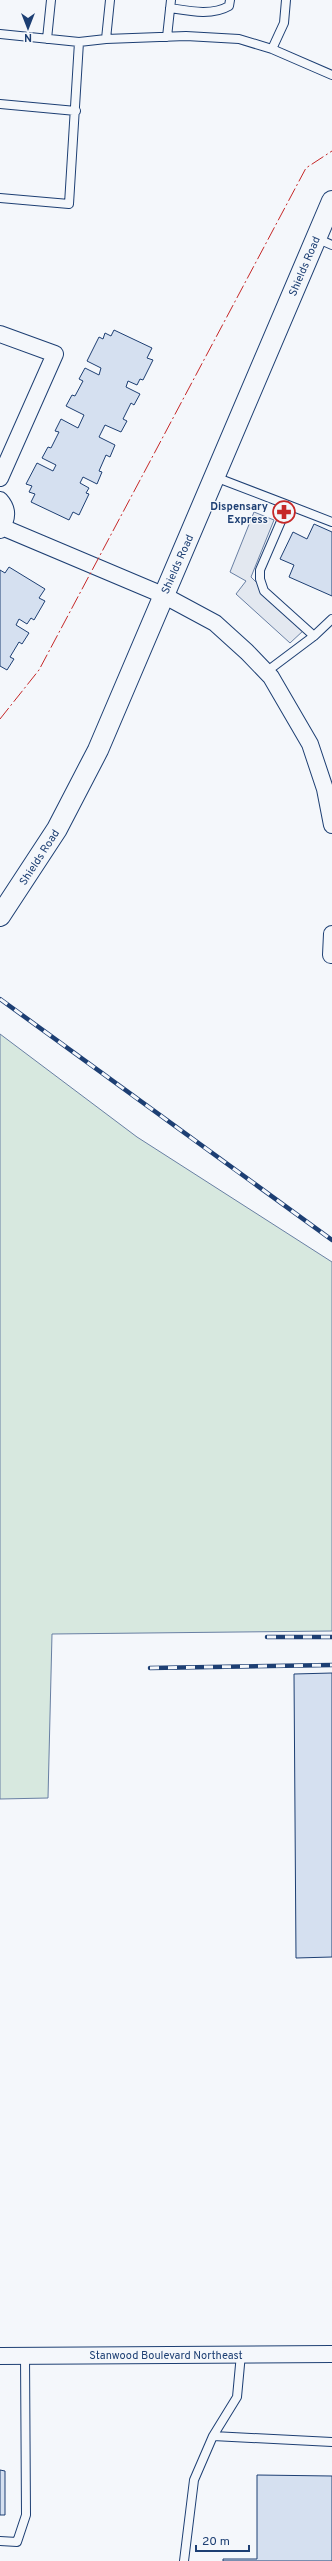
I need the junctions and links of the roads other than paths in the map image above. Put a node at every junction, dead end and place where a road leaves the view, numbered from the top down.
1 (51, 0) edge
2 (110, 0) edge
3 (230, 0) edge
4 (286, 0) edge
5 (170, 4) edge
6 (0, 34) edge
7 (167, 37) junction
8 (47, 39) junction
9 (106, 39) junction
10 (79, 42) junction
11 (272, 49) junction
12 (332, 75) edge
13 (0, 104) edge
14 (76, 111) junction
15 (0, 198) edge
16 (332, 201) edge
17 (324, 241) edge
18 (0, 334) edge
19 (215, 477) junction
20 (0, 478) edge
21 (0, 500) edge
22 (288, 505) junction
23 (332, 522) edge
24 (1, 528) edge
25 (163, 595) junction
26 (332, 619) edge
27 (314, 636) junction
28 (266, 672) junction
29 (332, 825) edge
30 (0, 916) edge
31 (332, 934) edge
32 (331, 955) dead end
33 (241, 2354) junction
34 (332, 2354) edge
35 (0, 2356) edge
36 (25, 2356) junction
37 (213, 2436) junction
38 (332, 2442) edge
39 (0, 2541) edge
40 (184, 2561) edge

1 - 8 lane
2 - 9 lane
3 - 5 lane
4 - 11 lane
5 - 7 lane
6 - 8 lane
7 - 9 lane
7 - 11 lane
8 - 10 lane
9 - 10 lane
10 - 14 lane
11 - 12 lane
13 - 14 lane
14 - 15 lane
16 - 17 street, Shields Road
17 - 19 street, Shields Road
18 - 20 street
19 - 22 lane
19 - 25 street, Shields Road
21 - 24 street
22 - 23 lane
22 - 27 lane
24 - 25 street
25 - 28 street
25 - 30 street, Shields Road
26 - 27 lane
27 - 28 lane
28 - 29 street
31 - 32 street
33 - 34 street, Stanwood Boulevard Northeast
33 - 36 street, Stanwood Boulevard Northeast
33 - 37 lane
35 - 36 street, Stanwood Boulevard Northeast
36 - 39 lane
37 - 38 lane
37 - 40 lane

